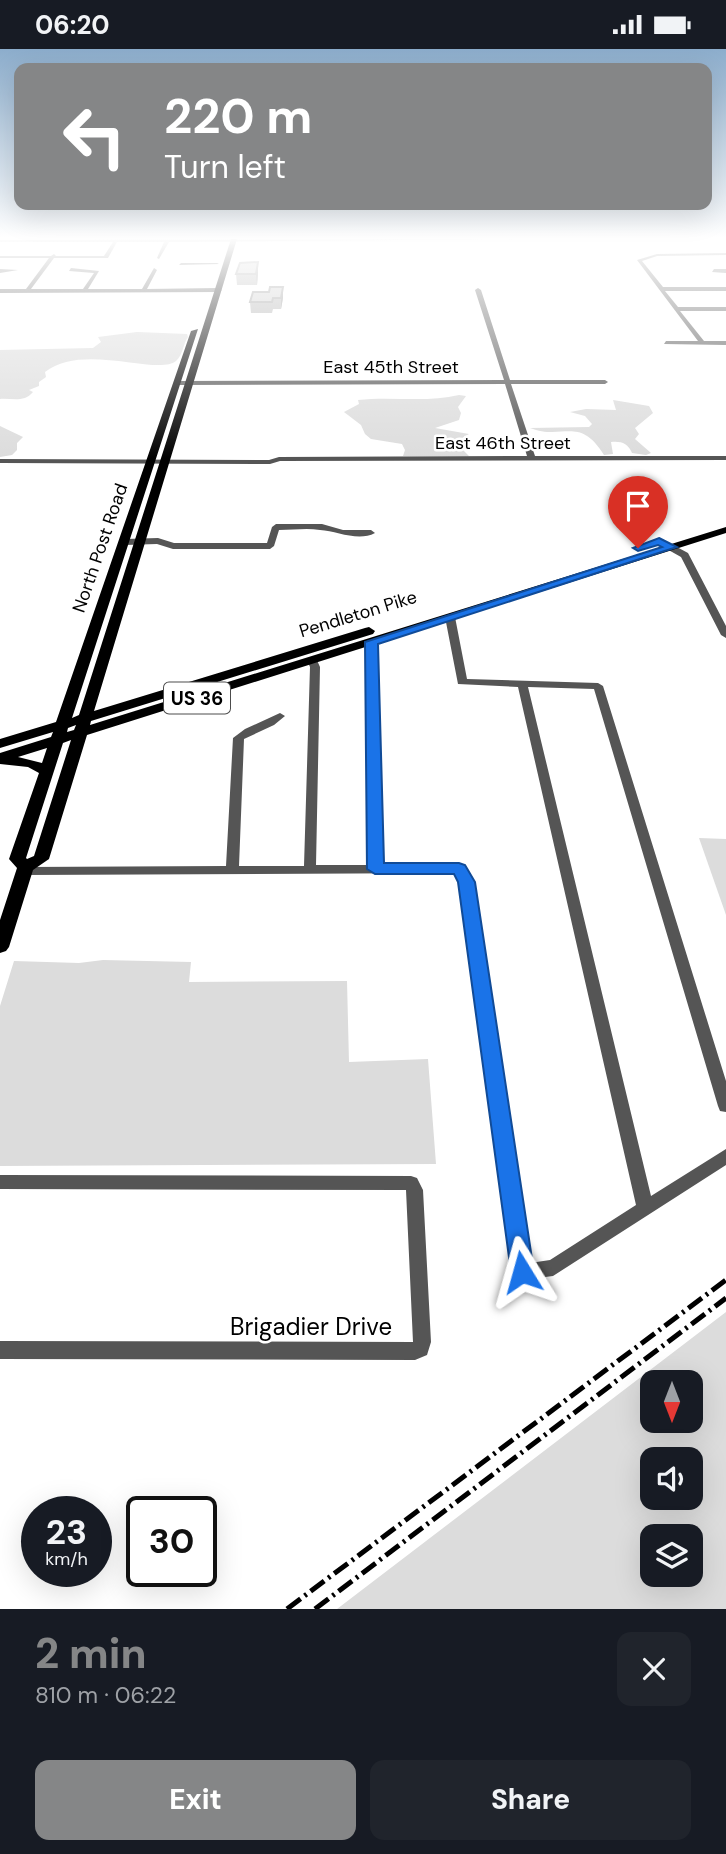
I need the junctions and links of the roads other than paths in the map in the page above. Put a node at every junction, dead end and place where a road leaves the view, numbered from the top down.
1 (206, 312) edge
2 (485, 312) edge
3 (678, 312) edge
4 (666, 343) dead end
5 (702, 343) junction
6 (726, 343) edge
7 (605, 382) dead end
8 (184, 383) junction
9 (509, 383) junction
10 (726, 458) edge
11 (532, 459) junction
12 (153, 460) junction
13 (167, 460) junction
14 (0, 461) edge
15 (726, 520) edge
16 (726, 530) edge
17 (371, 533) dead end
18 (141, 541) junction
19 (125, 542) junction
20 (665, 544) junction
21 (450, 617) junction
22 (726, 635) edge
23 (372, 642) junction
24 (312, 660) junction
25 (523, 686) junction
26 (95, 688) junction
27 (147, 699) junction
28 (280, 716) dead end
29 (62, 726) junction
30 (83, 726) junction
31 (57, 741) junction
32 (0, 744) edge
33 (0, 759) edge
34 (47, 772) junction
35 (26, 869) junction
36 (310, 869) junction
37 (375, 869) junction
38 (232, 870) junction
39 (0, 947) edge
40 (726, 1106) edge
41 (726, 1156) edge
42 (0, 1182) edge
43 (645, 1207) junction
44 (0, 1350) edge

1 - 8 main road, North Post Road
2 - 9 street
3 - 5 street
4 - 5 street
5 - 6 street
7 - 9 street, East 45th Street
8 - 9 street, East 45th Street
8 - 12 main road, North Post Road
8 - 13 main road, North Post Road
9 - 11 street
10 - 11 street, East 46th Street
11 - 13 street, East 46th Street
12 - 13 street, East 46th Street
12 - 14 street, East 46th Street
12 - 19 main road, North Post Road
13 - 18 main road, North Post Road
15 - 20 main road, Pendleton Pike / US 36
16 - 20 main road, Pendleton Pike / US 36
17 - 18 street
18 - 19 street
18 - 26 main road, North Post Road
19 - 29 main road, North Post Road
20 - 21 main road, Pendleton Pike / US 36
20 - 22 street
20 - 27 main road, Pendleton Pike / US 36
21 - 23 main road, Pendleton Pike / US 36
21 - 25 street
23 - 24 main road, Pendleton Pike / US 36
23 - 37 street
24 - 30 main road, Pendleton Pike / US 36
24 - 36 street
25 - 40 street
25 - 43 street
26 - 27 main road
26 - 30 main road, North Post Road
27 - 30 main road, Pendleton Pike / US 36
28 - 38 street
29 - 30 main road, Pendleton Pike / US 36
29 - 31 main road, North Post Road
29 - 32 main road, Pendleton Pike / US 36
30 - 31 main road, Pendleton Pike / US 36
30 - 35 main road, North Post Road
31 - 33 main road, Pendleton Pike / US 36
31 - 34 main road, North Post Road
33 - 34 main road
34 - 35 main road, North Post Road
35 - 38 street
35 - 39 main road, North Post Road
36 - 37 street
36 - 38 street
37 - 43 street
41 - 43 street
42 - 44 street, Brigadier Drive

